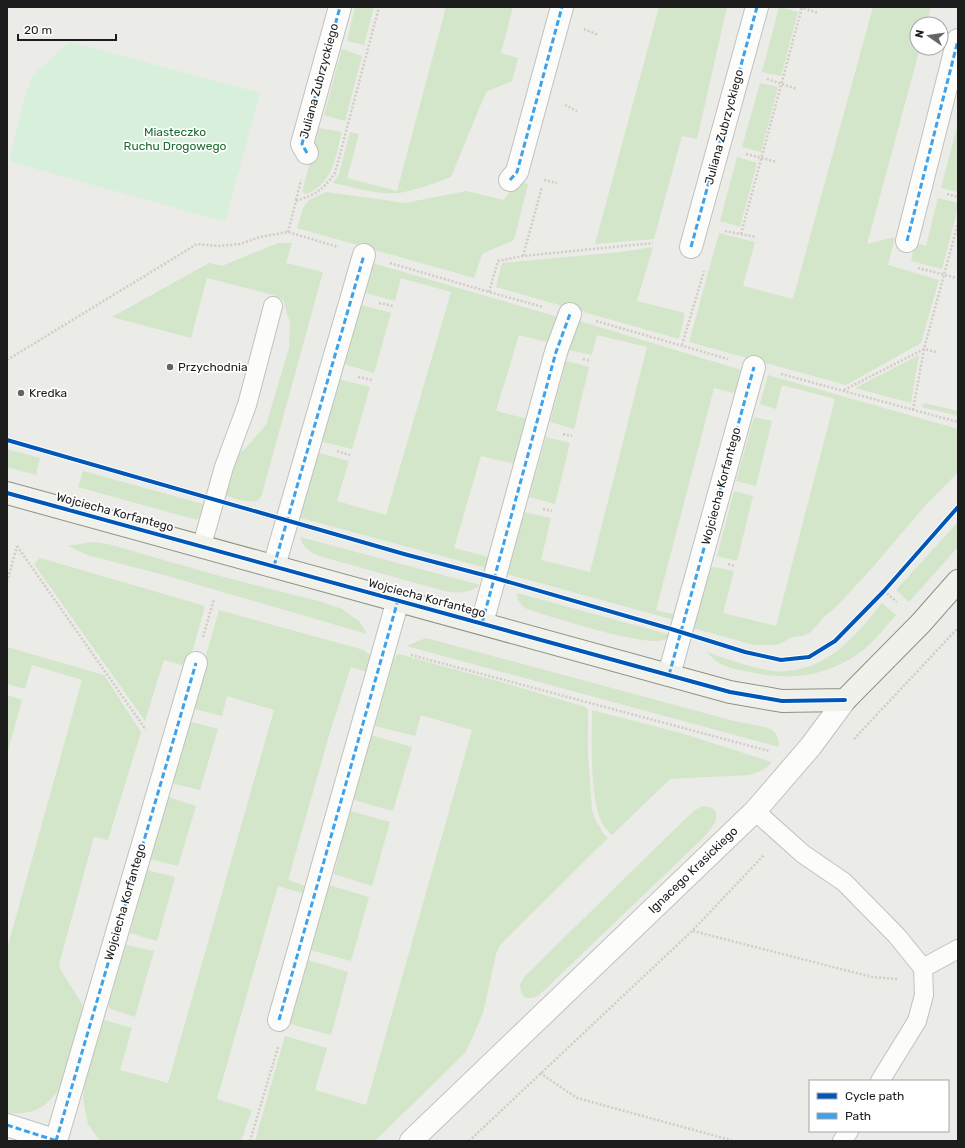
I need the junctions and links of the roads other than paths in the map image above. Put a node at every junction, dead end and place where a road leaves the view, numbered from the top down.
1 (340, 7) edge
2 (562, 7) edge
3 (757, 7) edge
4 (958, 40) edge
5 (307, 153) dead end
6 (510, 180) dead end
7 (907, 241) dead end
8 (691, 247) road end
9 (364, 255) dead end
10 (274, 306) dead end
11 (570, 314) dead end
12 (754, 367) road end
13 (7, 493) edge
14 (202, 546) junction
15 (274, 566) junction
16 (958, 581) edge
17 (398, 600) junction
18 (482, 623) junction
19 (196, 663) dead end
20 (669, 675) junction
21 (845, 700) junction
22 (755, 811) junction
23 (958, 949) edge
24 (923, 968) junction
25 (279, 1020) road end
26 (881, 1080) edge
27 (7, 1125) edge
28 (848, 1132) edge
29 (56, 1141) edge
30 (411, 1141) edge
31 (842, 1141) edge

1 - 5 street, Juliana Zubrzyckiego
2 - 6 street
3 - 8 street, Juliana Zubrzyckiego
4 - 7 street
9 - 15 street
10 - 14 lane
11 - 18 street, Wojciecha Korfantego
12 - 20 street, Wojciecha Korfantego
13 - 14 street, Wojciecha Korfantego
14 - 15 street, Wojciecha Korfantego
15 - 17 street, Wojciecha Korfantego
16 - 21 street, Ignacego Krasickiego
17 - 18 street, Wojciecha Korfantego
17 - 25 street, Wojciecha Korfantego
18 - 20 street, Wojciecha Korfantego
19 - 29 street, Wojciecha Korfantego
20 - 21 street, Wojciecha Korfantego
21 - 22 street, Ignacego Krasickiego
22 - 24 lane
22 - 30 street, Ignacego Krasickiego
23 - 24 lane
24 - 26 lane
27 - 29 street, Wojciecha Korfantego
28 - 31 lane

